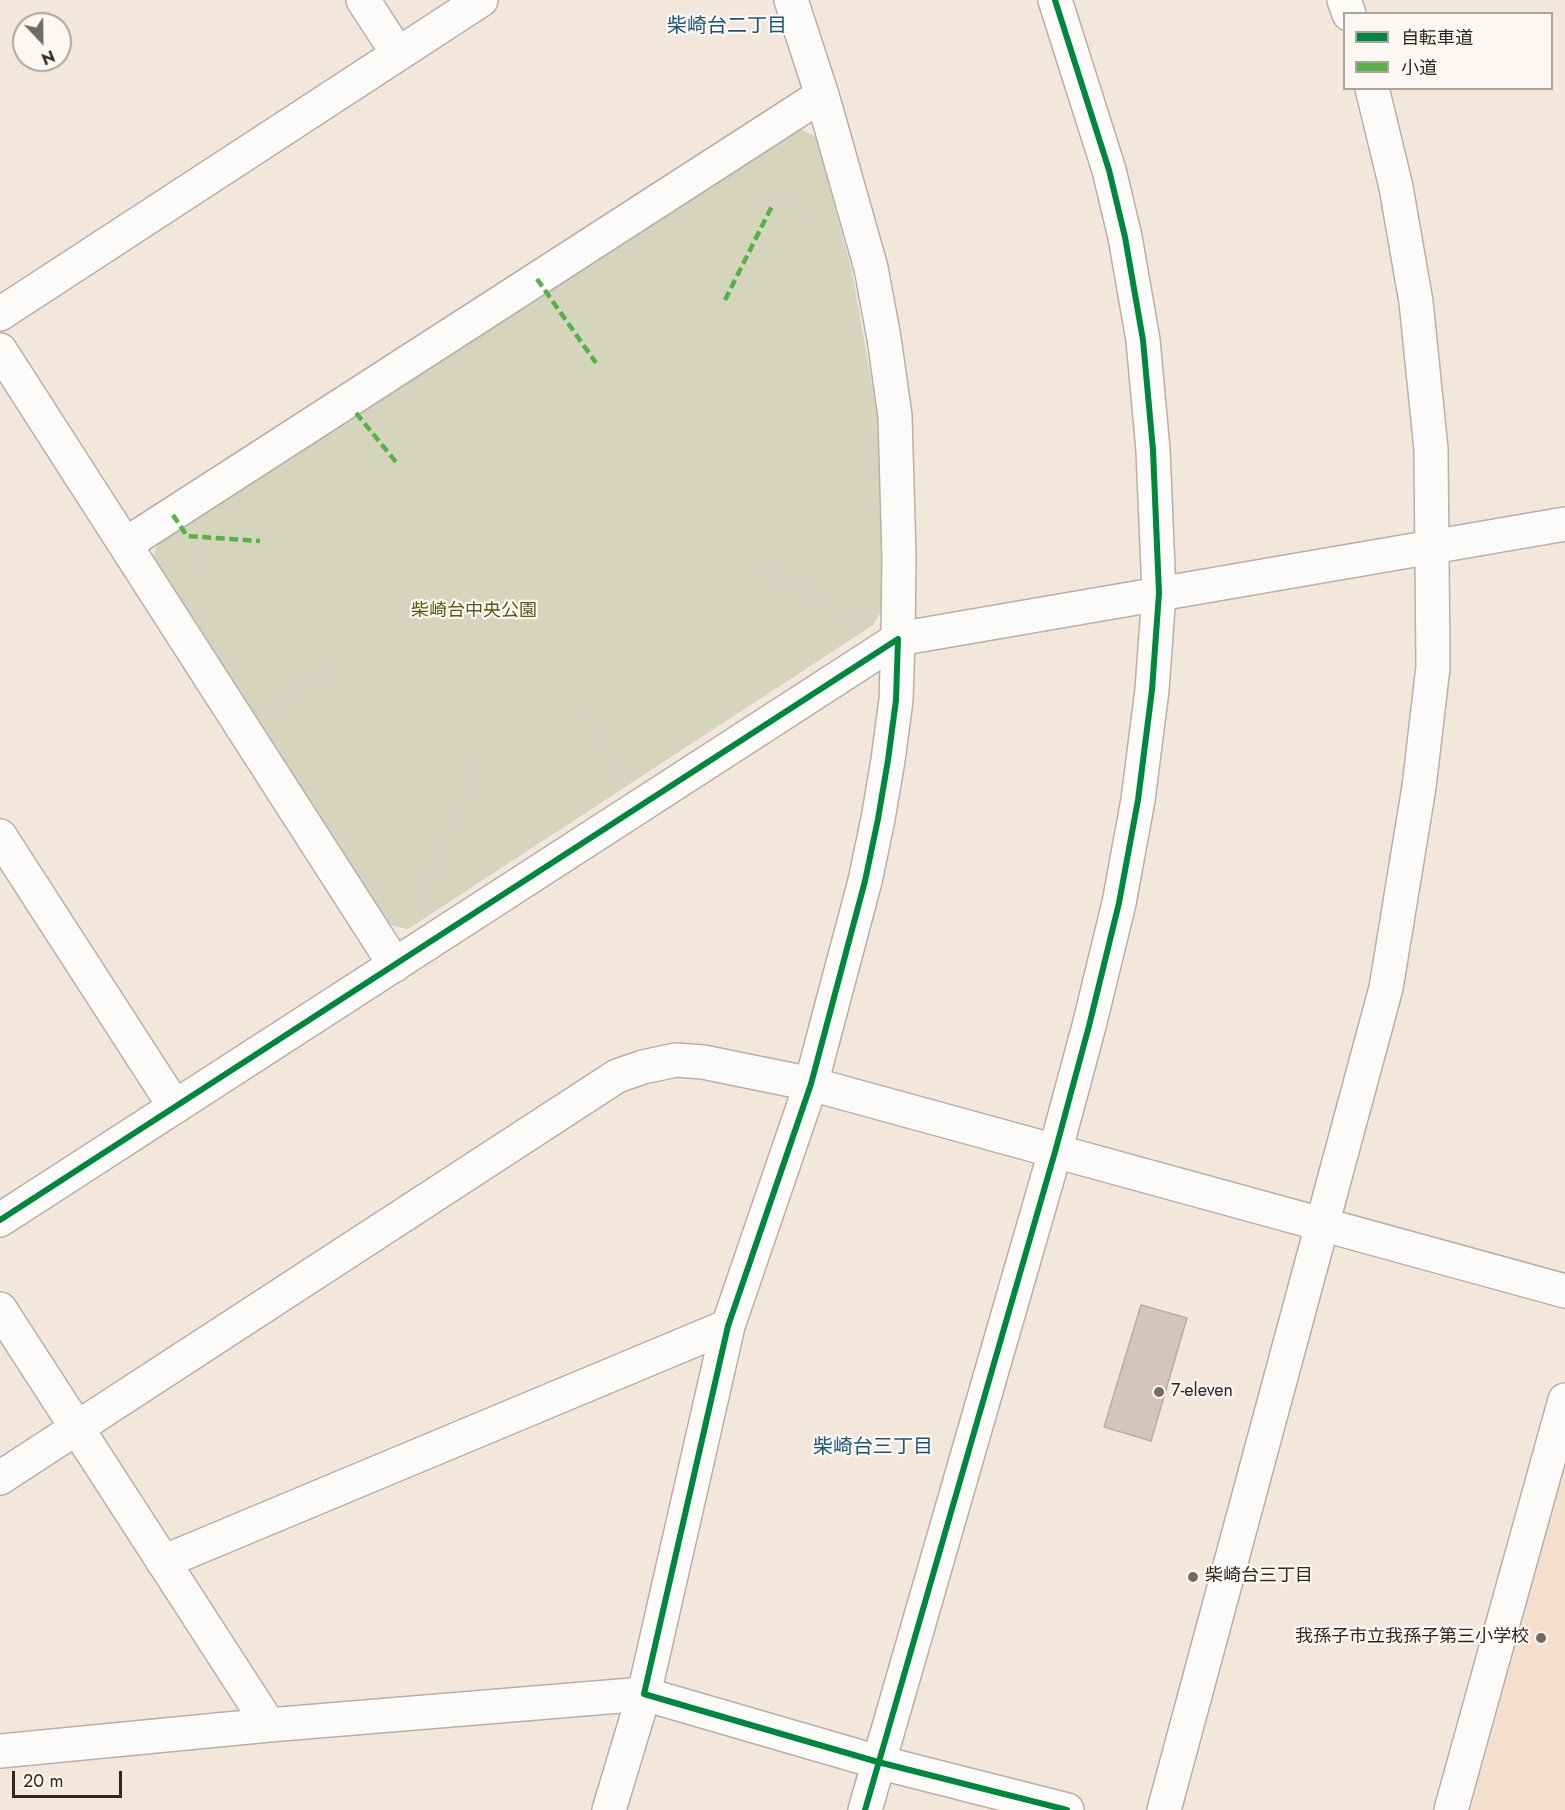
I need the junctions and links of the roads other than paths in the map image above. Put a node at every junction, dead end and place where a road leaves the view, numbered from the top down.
1 (363, 0) edge
2 (481, 0) edge
3 (791, 0) edge
4 (1055, 0) edge
5 (398, 54) junction
6 (1372, 90) edge
7 (822, 95) junction
8 (0, 314) edge
9 (0, 350) edge
10 (1565, 524) edge
11 (126, 544) junction
12 (1433, 547) junction
13 (1159, 593) junction
14 (898, 639) junction
15 (0, 836) edge
16 (395, 965) junction
17 (811, 1084) junction
18 (176, 1107) junction
19 (1054, 1152) junction
20 (0, 1220) edge
21 (1322, 1223) junction
22 (1565, 1291) edge
23 (0, 1309) edge
24 (728, 1326) junction
25 (1565, 1400) edge
26 (78, 1428) junction
27 (0, 1478) edge
28 (163, 1562) junction
29 (644, 1694) junction
30 (269, 1725) junction
31 (0, 1751) edge
32 (878, 1762) junction
33 (609, 1810) edge
34 (865, 1810) edge
35 (1067, 1810) edge
36 (1164, 1810) edge
37 (1451, 1810) edge

1 - 5 street
2 - 5 street
3 - 7 street
4 - 13 street
5 - 8 street
6 - 12 street
7 - 11 street
7 - 14 street
9 - 11 street
10 - 12 street
11 - 16 street
12 - 13 street
12 - 21 street
13 - 14 street
13 - 19 street
14 - 16 street
14 - 17 street
15 - 18 street
16 - 18 street
17 - 19 street
17 - 24 street
17 - 26 street
18 - 20 street
19 - 21 street
19 - 32 street
21 - 22 street
21 - 36 street
23 - 26 street
24 - 28 street
24 - 29 street
25 - 37 street
26 - 27 street
26 - 28 street
28 - 30 street
29 - 30 street
29 - 32 street
29 - 33 street
30 - 31 street
32 - 34 street
32 - 35 street

